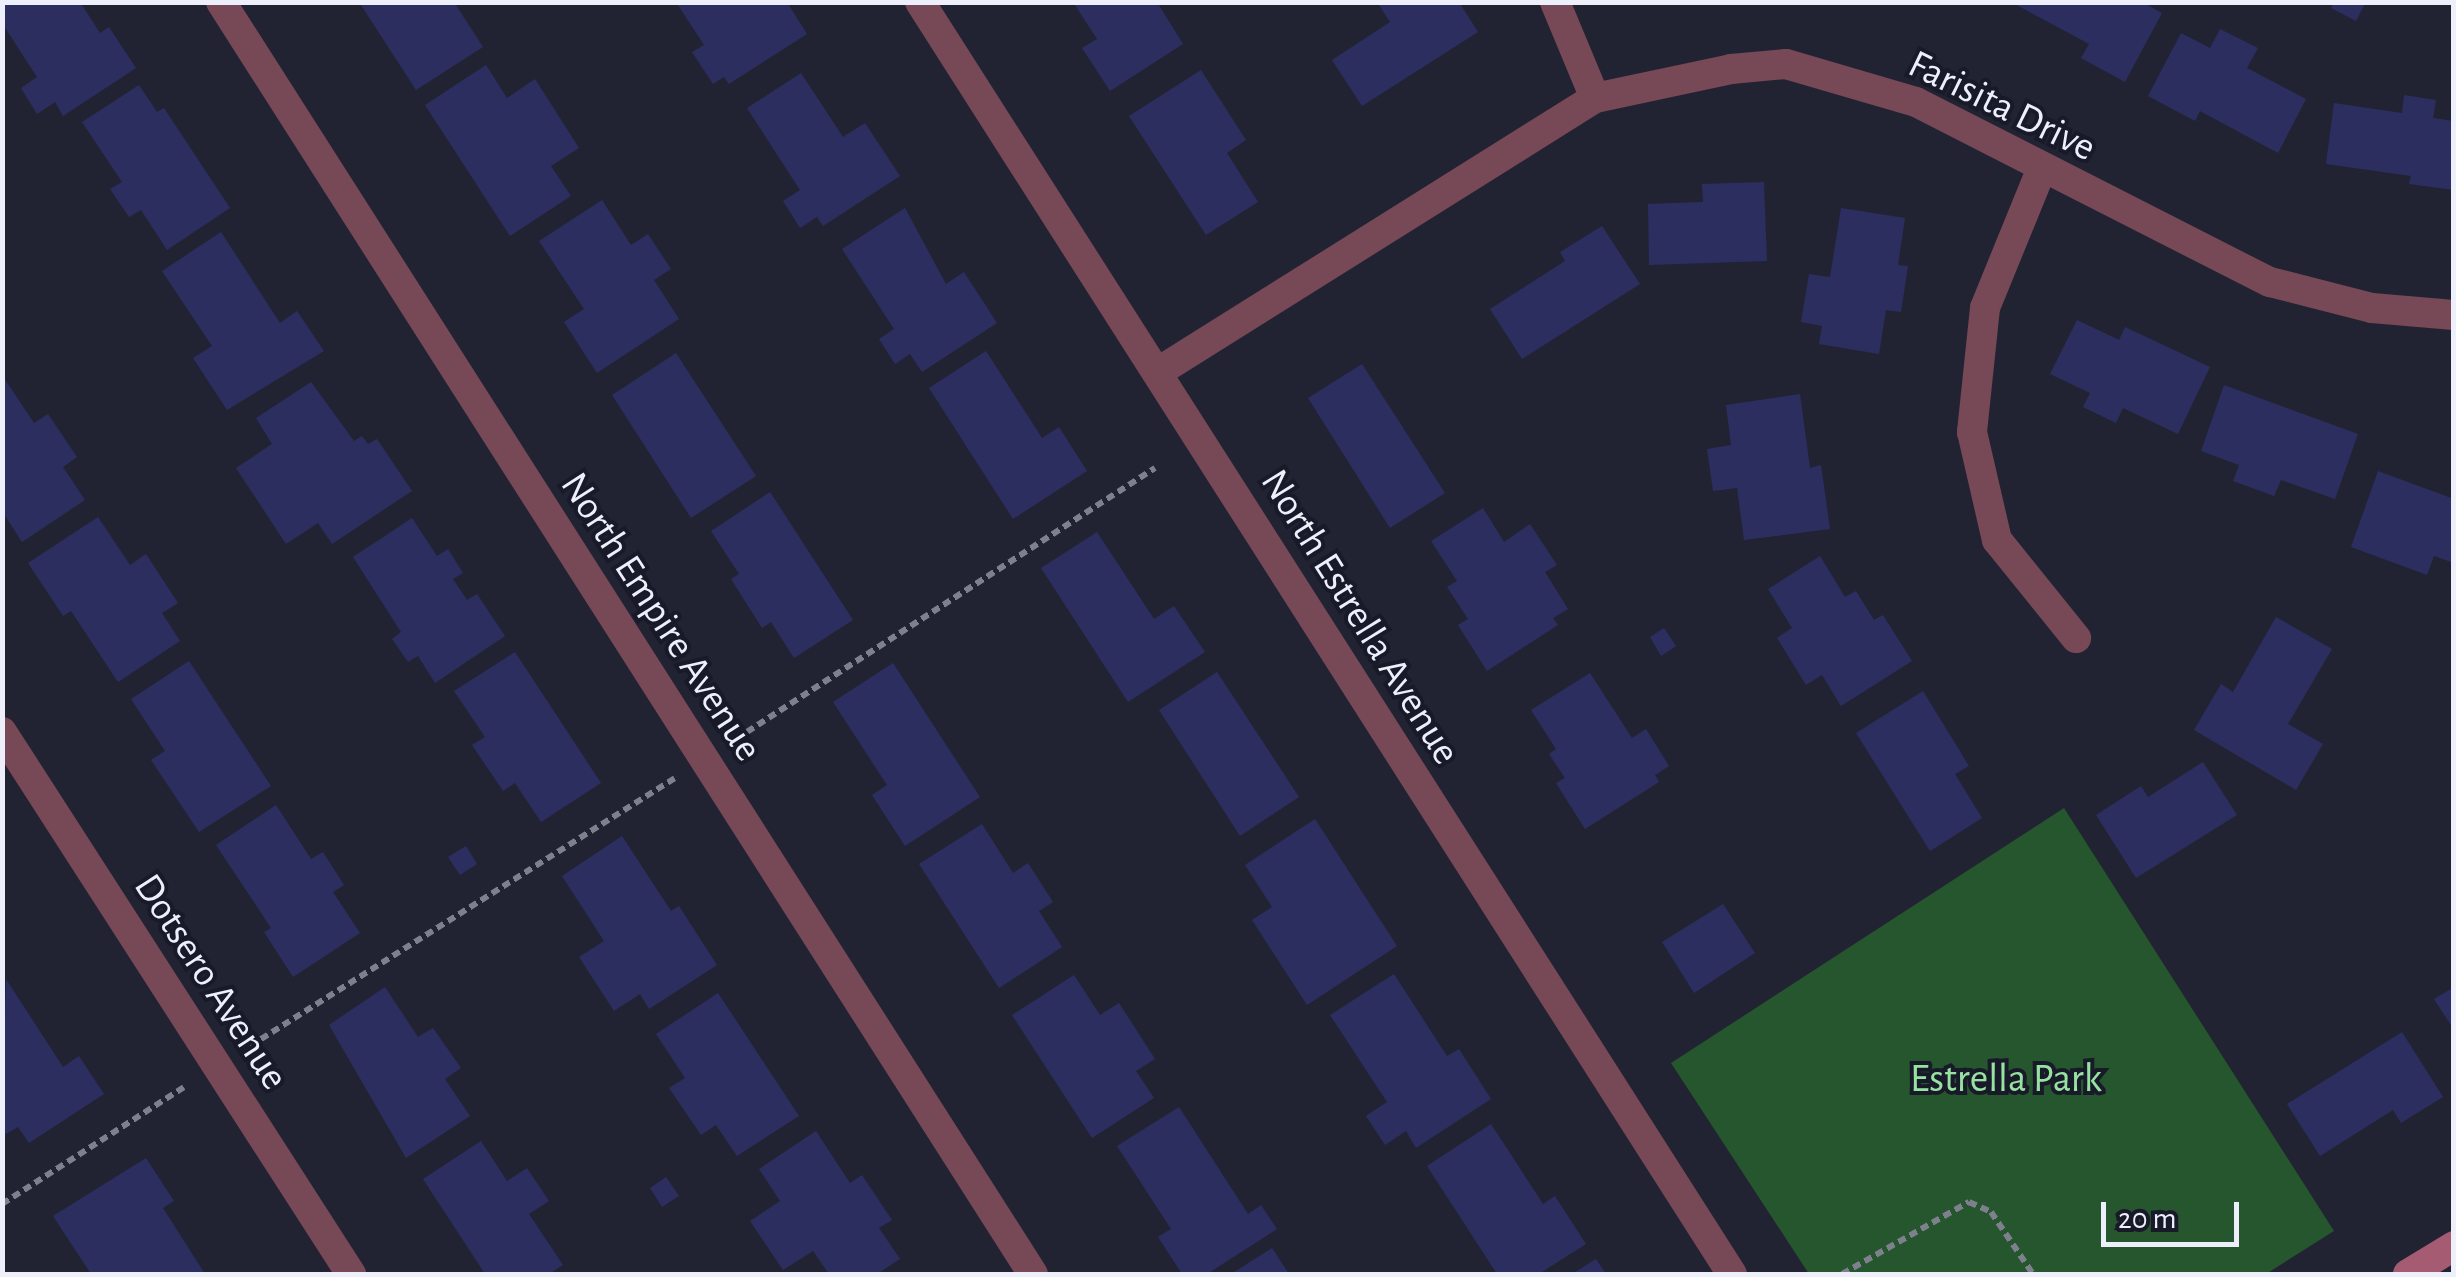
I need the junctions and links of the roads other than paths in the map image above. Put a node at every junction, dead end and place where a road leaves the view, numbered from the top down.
1 (221, 2) edge
2 (920, 2) edge
3 (1555, 2) edge
4 (1595, 98) junction
5 (2042, 168) junction
6 (2454, 316) edge
7 (1158, 372) junction
8 (2076, 638) dead end
9 (2, 732) edge
10 (2454, 1246) edge
11 (351, 1274) edge
12 (1034, 1274) edge
13 (1732, 1274) edge
14 (2408, 1274) edge

1 - 12 street, North Empire Avenue
2 - 7 street, North Estrella Avenue
3 - 4 street
4 - 5 street, Farisita Drive
4 - 7 street, Farisita Drive
5 - 6 street, Farisita Drive
5 - 8 street
7 - 13 street, North Estrella Avenue
9 - 11 street, Dotsero Avenue
10 - 14 street

